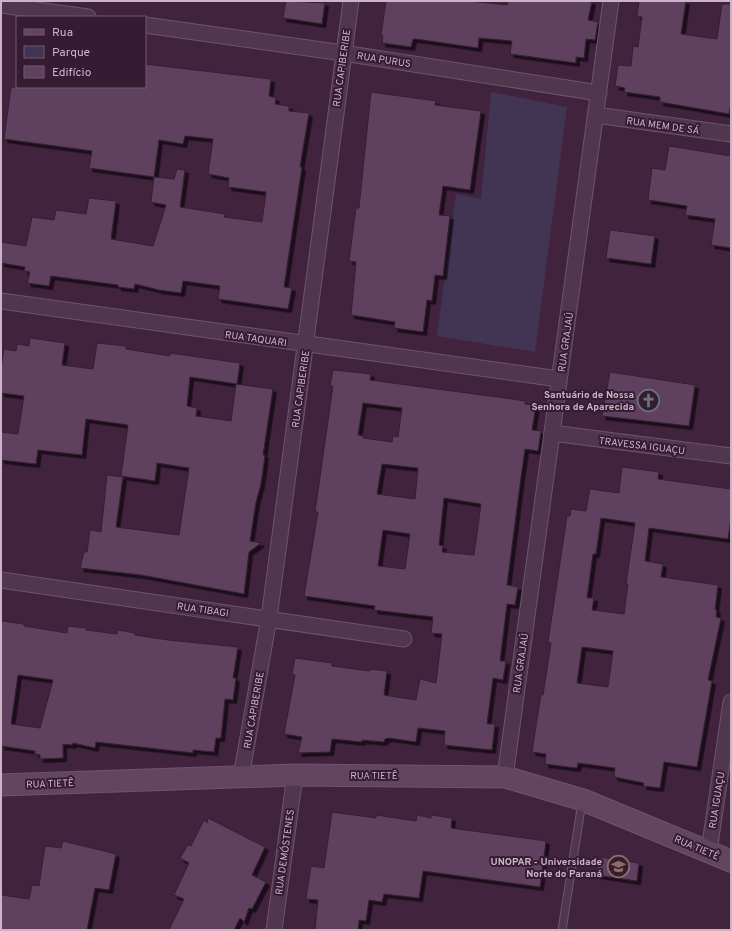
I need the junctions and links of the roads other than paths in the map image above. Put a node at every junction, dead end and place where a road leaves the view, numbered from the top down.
1 (350, 1) edge
2 (611, 1) edge
3 (1, 5) edge
4 (81, 16) edge
5 (146, 25) edge
6 (343, 53) junction
7 (599, 93) junction
8 (596, 116) junction
9 (731, 134) edge
10 (1, 301) edge
11 (306, 345) junction
12 (559, 379) junction
13 (552, 433) junction
14 (731, 456) edge
15 (1, 580) edge
16 (269, 618) junction
17 (404, 639) dead end
18 (731, 702) edge
19 (294, 775) junction
20 (241, 777) junction
21 (505, 777) junction
22 (1, 785) edge
23 (582, 800) junction
24 (708, 851) junction
25 (731, 861) edge
26 (274, 930) edge
27 (562, 930) edge

1 - 6 street, RUA CAPIBERIBE
2 - 7 street, RUA GRAJAÚ
3 - 4 street
5 - 6 street, RUA PURUS
6 - 7 street, RUA PURUS
6 - 11 street, RUA CAPIBERIBE
7 - 8 street, RUA GRAJAÚ
8 - 9 street, RUA MEM DE SÁ
8 - 12 street, RUA GRAJAÚ
10 - 11 street, RUA TAQUARI
11 - 12 street, RUA TAQUARI
11 - 16 street, RUA CAPIBERIBE
12 - 13 street, RUA GRAJAÚ
13 - 14 street, TRAVESSA IGUAÇU
13 - 21 street, RUA GRAJAÚ
15 - 16 street, RUA TIBAGI
16 - 17 street, RUA TIBAGI
16 - 20 street, RUA CAPIBERIBE
18 - 24 street, RUA IGUAÇU
19 - 20 street, RUA TIETÊ
19 - 21 street, RUA TIETÊ
19 - 26 street, RUA DEMÓSTENES
20 - 22 street, RUA TIETÊ
21 - 23 street, RUA TIETÊ
23 - 24 street, RUA TIETÊ
23 - 27 lane
24 - 25 street, RUA TIETÊ

